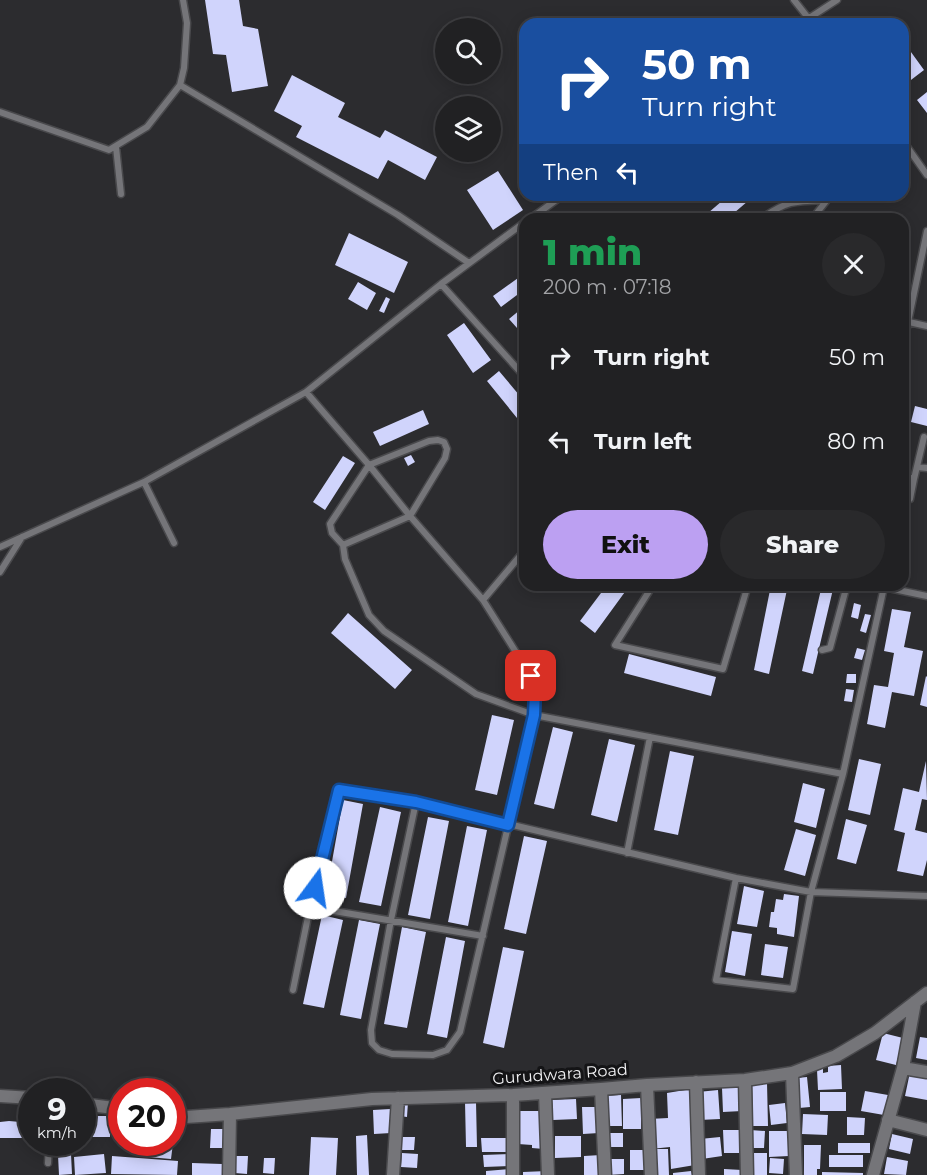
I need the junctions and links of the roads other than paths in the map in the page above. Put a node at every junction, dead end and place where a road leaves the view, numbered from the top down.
1 (183, 0) edge
2 (794, 0) edge
3 (835, 1) edge
4 (809, 18) edge
5 (815, 18) edge
6 (180, 85) junction
7 (0, 112) edge
8 (116, 147) junction
9 (909, 150) edge
10 (927, 175) edge
11 (121, 194) dead end
12 (555, 201) edge
13 (798, 201) edge
14 (826, 201) edge
15 (538, 213) edge
16 (770, 213) edge
17 (817, 213) edge
18 (519, 226) edge
19 (927, 231) edge
20 (469, 263) junction
21 (441, 284) junction
22 (909, 311) edge
23 (912, 312) junction
24 (909, 322) joint
25 (927, 326) edge
26 (519, 370) edge
27 (306, 392) junction
28 (924, 436) dead end
29 (369, 465) junction
30 (917, 467) junction
31 (927, 468) edge
32 (909, 478) edge
33 (914, 479) junction
34 (144, 482) junction
35 (910, 499) dead end
36 (410, 516) junction
37 (23, 536) junction
38 (174, 543) dead end
39 (343, 545) junction
40 (0, 547) edge
41 (519, 557) edge
42 (0, 572) edge
43 (649, 591) edge
44 (746, 591) edge
45 (845, 591) edge
46 (882, 591) edge
47 (905, 591) edge
48 (927, 596) edge
49 (483, 600) junction
50 (822, 651) dead end
51 (534, 715) junction
52 (650, 737) junction
53 (843, 774) junction
54 (416, 802) junction
55 (508, 825) junction
56 (627, 853) junction
57 (736, 878) junction
58 (811, 892) junction
59 (927, 896) edge
60 (310, 907) junction
61 (391, 920) junction
62 (483, 936) junction
63 (293, 990) dead end
64 (927, 993) edge
65 (915, 1002) junction
66 (903, 1068) junction
67 (792, 1072) junction
68 (927, 1072) edge
69 (745, 1080) junction
70 (696, 1082) junction
71 (647, 1085) junction
72 (601, 1089) junction
73 (545, 1093) junction
74 (513, 1095) junction
75 (0, 1096) edge
76 (18, 1097) edge
77 (398, 1098) junction
78 (230, 1114) junction
79 (186, 1117) edge
80 (888, 1120) junction
81 (927, 1130) edge
82 (48, 1156) edge
83 (48, 1163) dead end
84 (229, 1175) edge
85 (393, 1175) edge
86 (513, 1175) edge
87 (548, 1175) edge
88 (605, 1175) edge
89 (651, 1175) edge
90 (699, 1175) edge
91 (747, 1175) edge
92 (796, 1175) edge
93 (873, 1175) edge

1 - 6 lane
2 - 4 lane
3 - 5 lane
6 - 8 lane
6 - 20 lane
7 - 8 lane
8 - 11 lane
9 - 10 lane
12 - 15 lane
13 - 16 lane
14 - 17 lane
18 - 20 lane
19 - 23 lane
20 - 21 lane
21 - 26 lane
21 - 27 lane
22 - 23 lane
23 - 24 lane
24 - 25 lane
27 - 29 lane
27 - 34 lane
28 - 30 lane
29 - 36 lane
29 - 36 lane
29 - 39 lane
30 - 31 lane
30 - 33 lane
32 - 33 lane
33 - 35 lane
34 - 37 lane
34 - 38 lane
36 - 39 lane
36 - 49 lane
37 - 40 lane
37 - 42 lane
39 - 51 lane
41 - 49 lane
43 - 44 lane
45 - 50 lane
46 - 53 lane
47 - 48 lane
49 - 51 lane
51 - 52 lane
51 - 55 lane
52 - 53 lane
52 - 56 lane
53 - 58 lane
54 - 55 lane
54 - 60 lane
54 - 61 lane
55 - 56 lane
55 - 62 lane
56 - 57 lane
57 - 58 lane
57 - 58 lane
58 - 59 lane
60 - 61 lane
60 - 63 lane
61 - 62 lane
61 - 62 lane
64 - 65 street, Gurudwara Road
65 - 66 street
65 - 67 street, Gurudwara Road
66 - 68 street
66 - 80 street
67 - 69 street, Gurudwara Road
67 - 92 street
69 - 70 street, Gurudwara Road
69 - 91 street
70 - 71 street, Gurudwara Road
70 - 90 street
71 - 72 street, Gurudwara Road
71 - 89 street
72 - 73 street, Gurudwara Road
72 - 88 street
73 - 74 street, Gurudwara Road
73 - 87 street
74 - 77 street, Gurudwara Road
74 - 86 street
75 - 76 street
77 - 78 street, Gurudwara Road
77 - 85 street
78 - 79 street, Gurudwara Road
78 - 84 street
80 - 81 street
80 - 93 street
82 - 83 lane

